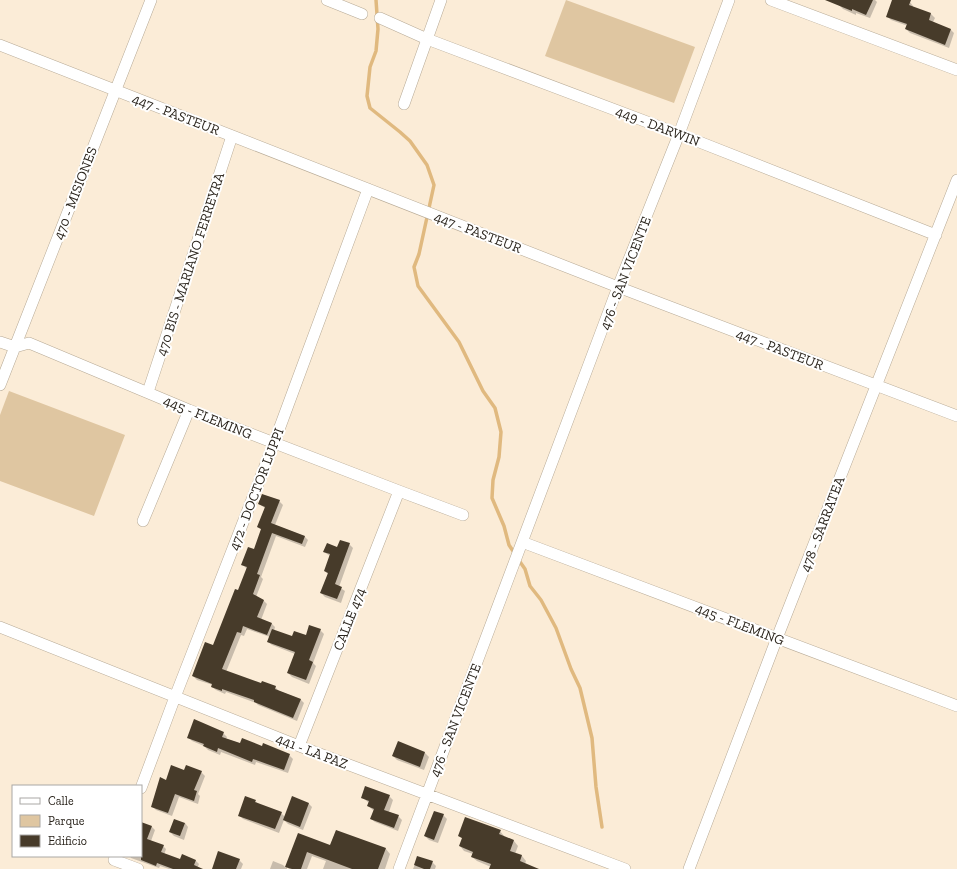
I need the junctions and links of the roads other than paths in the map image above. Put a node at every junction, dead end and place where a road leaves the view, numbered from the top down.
1 (151, 0) edge
2 (327, 0) edge
3 (441, 0) edge
4 (729, 0) edge
5 (770, 0) edge
6 (362, 14) dead end
7 (380, 18) dead end
8 (427, 39) junction
9 (0, 45) edge
10 (957, 70) edge
11 (115, 90) junction
12 (404, 104) dead end
13 (679, 134) junction
14 (232, 136) junction
15 (957, 180) edge
16 (368, 189) junction
17 (936, 235) junction
18 (618, 287) junction
19 (0, 342) edge
20 (15, 347) junction
21 (0, 385) edge
22 (877, 386) junction
23 (148, 392) junction
24 (188, 410) junction
25 (957, 416) edge
26 (274, 443) junction
27 (399, 491) junction
28 (462, 515) dead end
29 (143, 521) dead end
30 (522, 544) junction
31 (0, 627) edge
32 (777, 638) junction
33 (175, 698) junction
34 (957, 706) edge
35 (299, 746) junction
36 (142, 785) edge
37 (427, 794) junction
38 (114, 862) edge
39 (138, 869) edge
40 (399, 869) edge
41 (625, 869) edge
42 (689, 869) edge

1 - 11 street, 470 - MISIONES
2 - 6 street
3 - 8 street
4 - 13 street, 476 - SAN VICENTE
5 - 10 street
7 - 8 street, 449 - DARWIN
8 - 12 street
8 - 13 street, 449 - DARWIN
9 - 11 street, 447 - PASTEUR
11 - 14 street, 447 - PASTEUR
11 - 20 street, 470 - MISIONES
13 - 17 street, 449 - DARWIN
13 - 18 street, 476 - SAN VICENTE
14 - 16 street, 447 - PASTEUR
14 - 23 street, 470 BIS - MARIANO FERREYRA
15 - 17 street, 478 - SARRATEA
16 - 18 street, 447 - PASTEUR
16 - 26 street, 472 - DOCTOR LUPPI
17 - 22 street, 478 - SARRATEA
18 - 22 street, 447 - PASTEUR
18 - 30 street, 476 - SAN VICENTE
19 - 20 street, 445 - FLEMING
20 - 21 street, 470 - MISIONES
20 - 23 street, 445 - FLEMING
22 - 25 street, 447 - PASTEUR
22 - 32 street, 478 - SARRATEA
23 - 24 street, 445 - FLEMING
24 - 26 street, 445 - FLEMING
24 - 29 street
26 - 27 street, 445 - FLEMING
26 - 33 street, 472 - DOCTOR LUPPI
27 - 28 street, 445 - FLEMING
27 - 35 street, CALLE 474
30 - 32 street, 445 - FLEMING
30 - 37 street, 476 - SAN VICENTE
31 - 33 street, 441 - LA PAZ
32 - 34 street, 445 - FLEMING
32 - 42 street, 478 - SARRATEA
33 - 35 street, 441 - LA PAZ
33 - 36 street, 472 - DOCTOR LUPPI
35 - 37 street, 441 - LA PAZ
37 - 40 street, 476 - SAN VICENTE
37 - 41 street, 441 - LA PAZ
38 - 39 street

